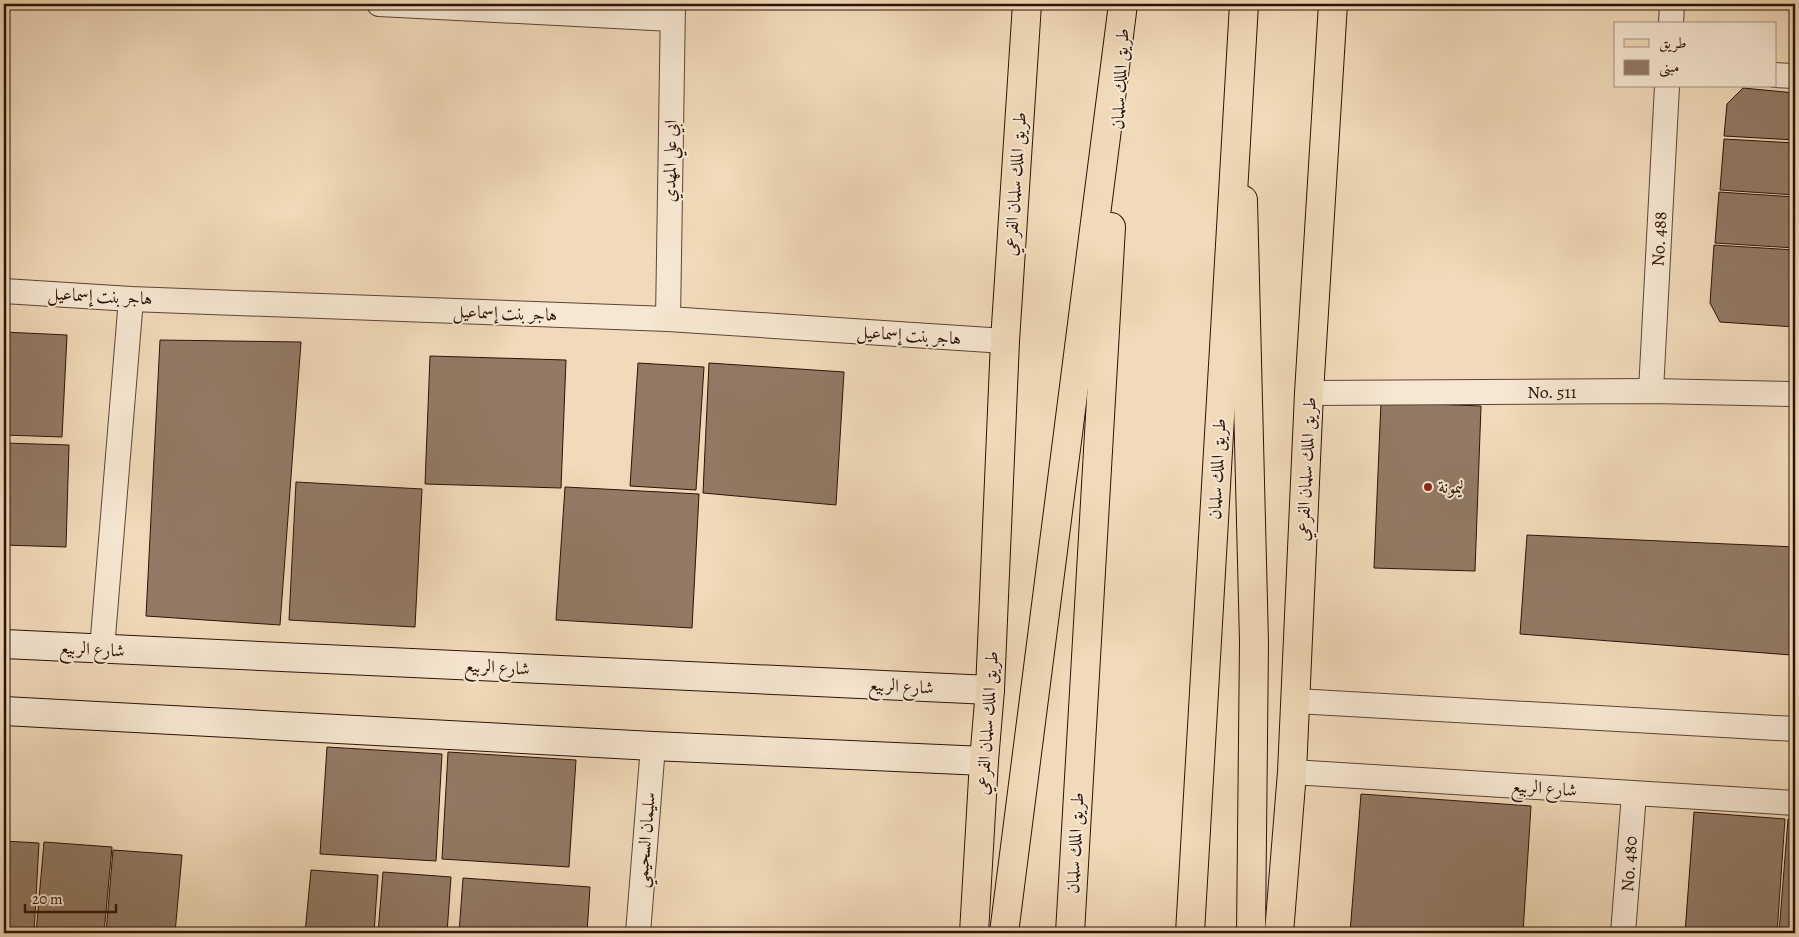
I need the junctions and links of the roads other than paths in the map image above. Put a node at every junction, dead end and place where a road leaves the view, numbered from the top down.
1 (378, 4) edge
2 (1027, 4) edge
3 (1124, 4) edge
4 (1244, 4) edge
5 (1333, 4) edge
6 (1672, 4) edge
7 (673, 11) edge
8 (1671, 22) edge
9 (1240, 70) junction
10 (1776, 75) edge
11 (1795, 76) edge
12 (1667, 88) edge
13 (4, 291) edge
14 (130, 299) junction
15 (668, 319) junction
16 (1005, 341) junction
17 (1651, 391) junction
18 (1309, 393) junction
19 (1795, 394) edge
20 (4, 644) edge
21 (102, 649) junction
22 (990, 690) junction
23 (1296, 701) junction
24 (4, 711) edge
25 (1795, 729) edge
26 (653, 746) junction
27 (984, 761) junction
28 (1292, 772) junction
29 (1634, 794) junction
30 (1795, 803) edge
31 (638, 933) edge
32 (974, 933) edge
33 (1004, 933) edge
34 (1070, 933) edge
35 (1190, 933) edge
36 (1251, 933) edge
37 (1280, 933) edge
38 (1623, 933) edge

1 - 7 street
2 - 16 main road, طريق الملك سلمان الفرعي
3 - 33 main road
3 - 34 main road, طريق الملك سلمان
4 - 9 main road, طريق الملك سلمان
5 - 18 main road, طريق الملك سلمان الفرعي
6 - 8 street
7 - 15 street, ابي علي المهدي
9 - 35 main road, طريق الملك سلمان
9 - 36 main road
10 - 11 street
12 - 17 street, No. 488
13 - 14 street, هاجر بنت إسماعيل
14 - 15 street, هاجر بنت إسماعيل
14 - 21 street
15 - 16 street, هاجر بنت إسماعيل
16 - 22 main road, طريق الملك سلمان الفرعي
17 - 18 street, No. 511
17 - 19 street, No. 511
18 - 23 main road, طريق الملك سلمان الفرعي
20 - 21 street, شارع الربيع
21 - 22 street, شارع الربيع
22 - 27 main road, طريق الملك سلمان الفرعي
23 - 25 street
23 - 28 main road, طريق الملك سلمان الفرعي
24 - 26 street
26 - 27 street
26 - 31 street, سليمان السحيمي
27 - 32 main road, طريق الملك سلمان الفرعي
28 - 29 street, شارع الربيع
28 - 37 main road, طريق الملك سلمان الفرعي
29 - 30 street, شارع الربيع
29 - 38 street, No. 480

